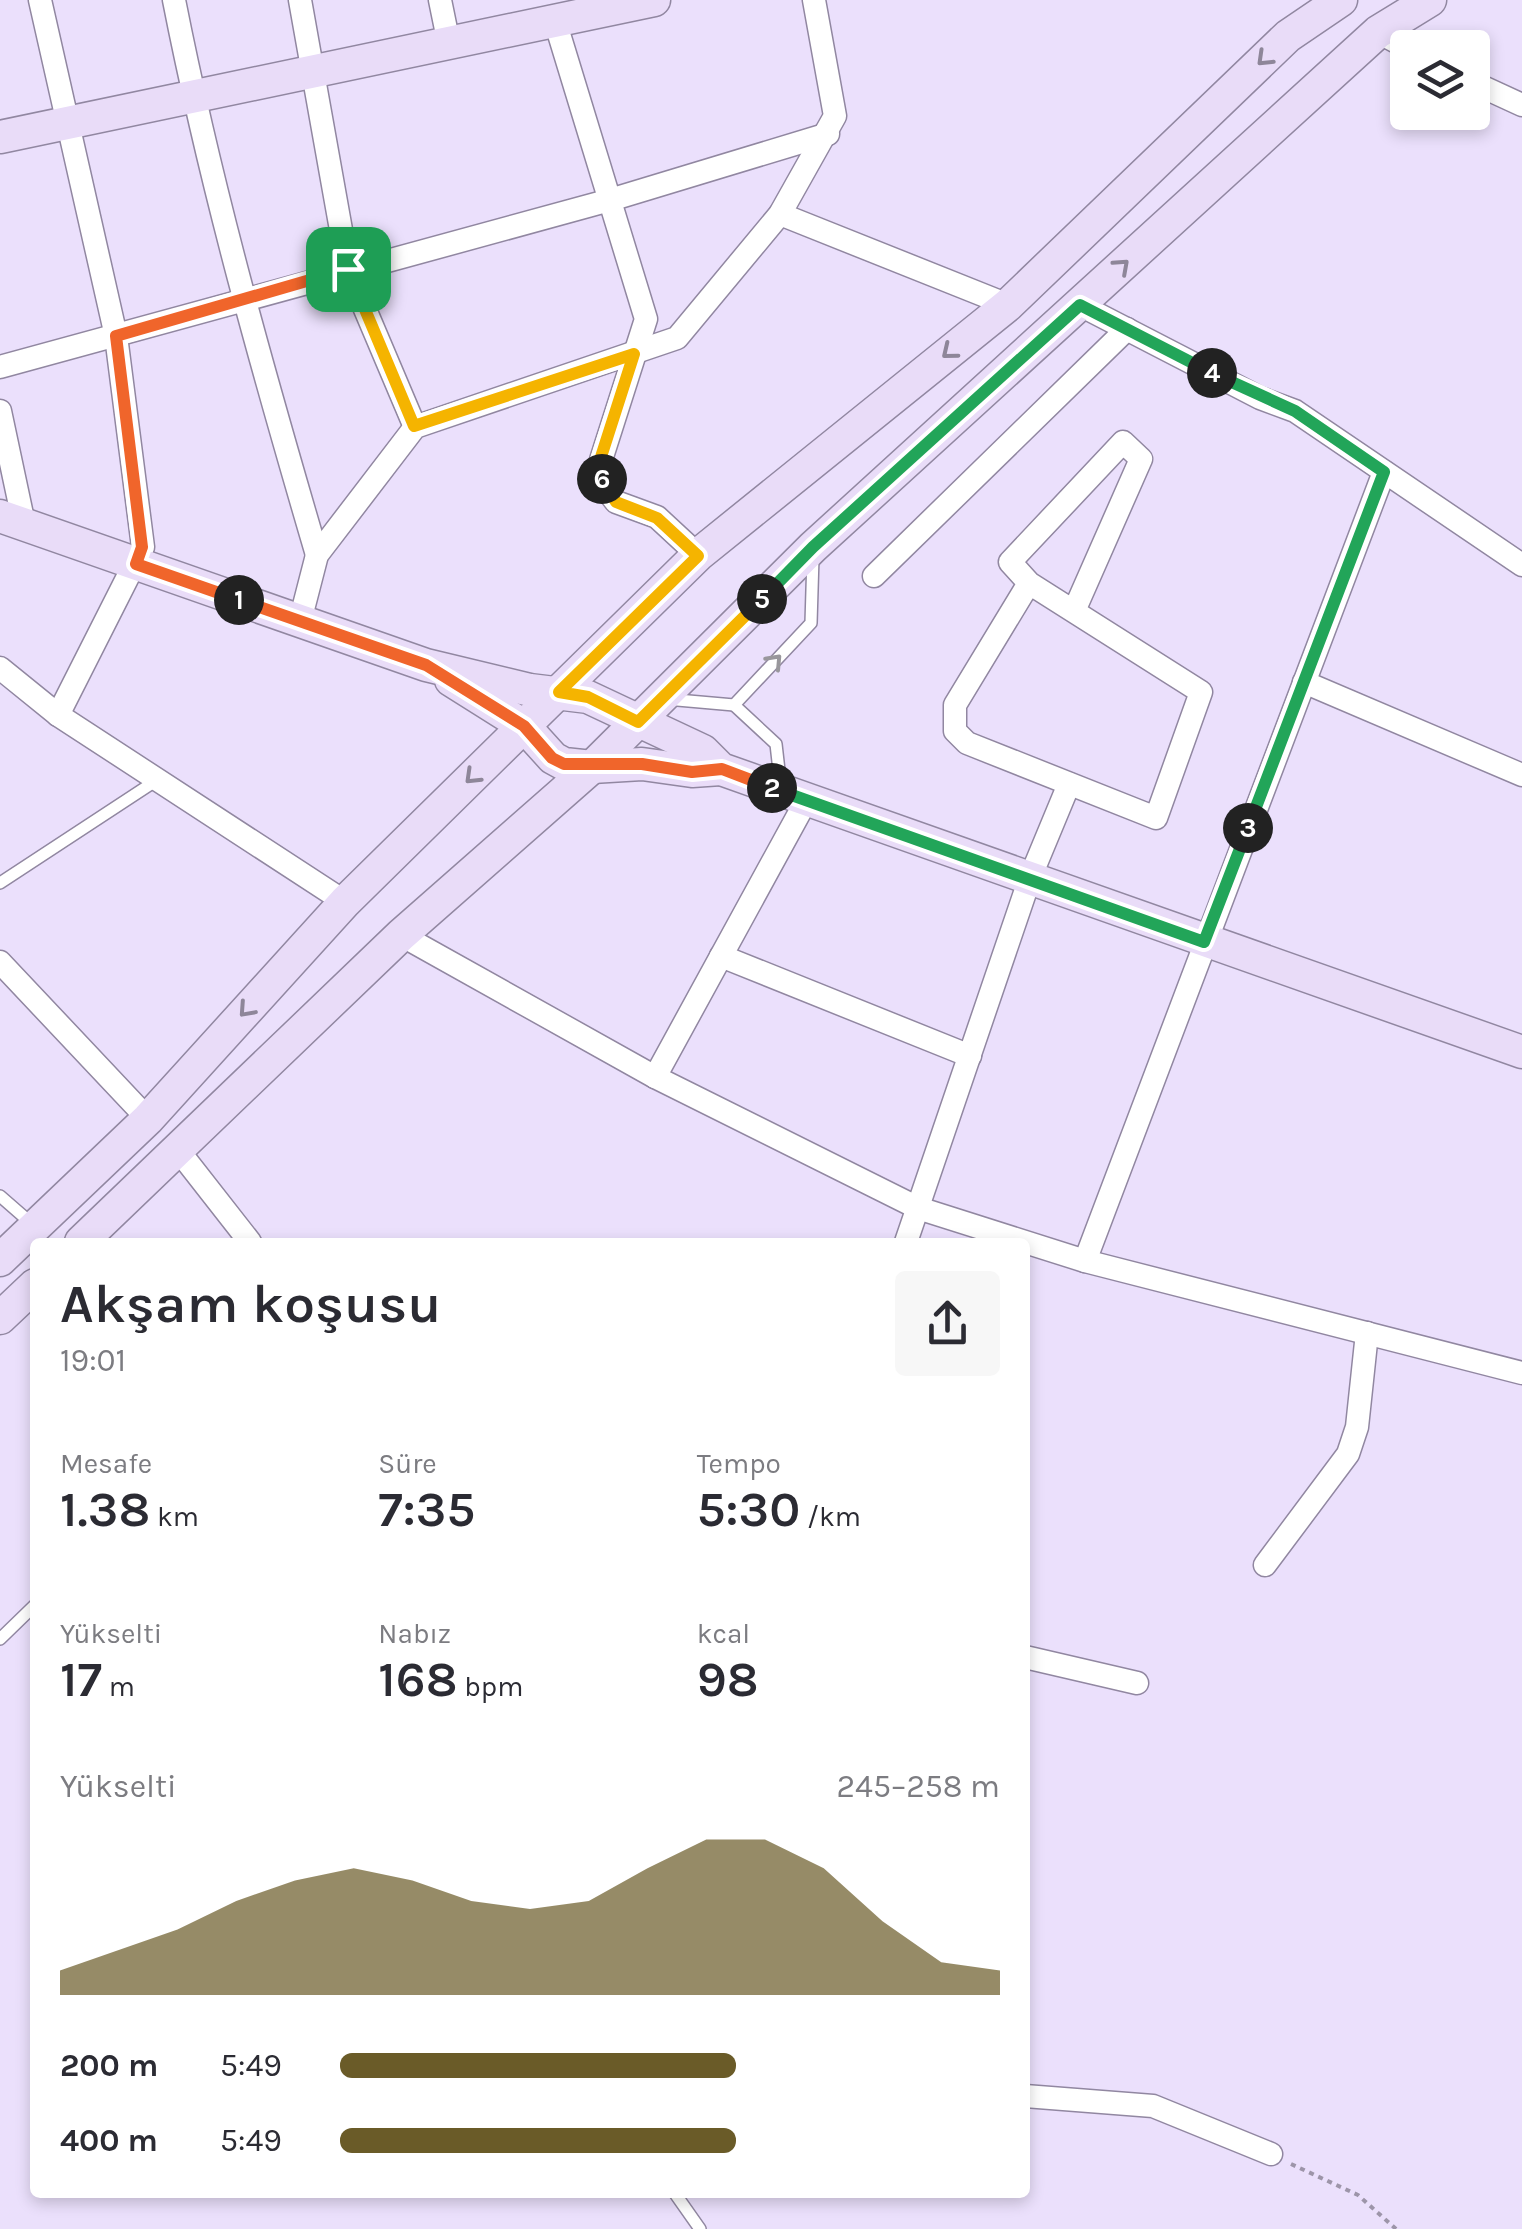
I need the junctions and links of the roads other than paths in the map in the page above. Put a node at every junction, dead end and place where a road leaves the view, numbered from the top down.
1 (40, 0) edge
2 (174, 0) edge
3 (300, 0) edge
4 (440, 0) edge
5 (654, 0) edge
6 (814, 0) edge
7 (1342, 0) edge
8 (1430, 0) edge
9 (555, 22) junction
10 (1378, 32) junction
11 (1390, 38) edge
12 (449, 44) junction
13 (315, 71) junction
14 (1490, 90) edge
15 (194, 98) junction
16 (1522, 105) edge
17 (69, 124) junction
18 (828, 134) junction
19 (0, 137) edge
20 (610, 200) junction
21 (780, 214) junction
22 (348, 269) junction
23 (243, 302) junction
24 (1008, 304) junction
25 (1080, 305) junction
26 (1127, 329) junction
27 (116, 336) junction
28 (634, 354) junction
29 (0, 367) edge
30 (0, 411) edge
31 (414, 426) junction
32 (1384, 472) junction
33 (12, 520) edge
34 (813, 547) junction
35 (317, 555) junction
36 (698, 556) junction
37 (136, 564) junction
38 (1522, 565) edge
39 (874, 576) dead end
40 (1029, 583) junction
41 (1074, 612) junction
42 (300, 621) junction
43 (426, 665) junction
44 (0, 668) edge
45 (1304, 682) junction
46 (559, 692) junction
47 (662, 699) junction
48 (734, 706) junction
49 (58, 715) junction
50 (638, 722) junction
51 (524, 726) junction
52 (592, 767) junction
53 (722, 769) junction
54 (1522, 775) edge
55 (156, 780) junction
56 (1069, 784) junction
57 (794, 796) junction
58 (1030, 878) junction
59 (0, 883) edge
60 (345, 902) junction
61 (401, 935) junction
62 (1204, 942) junction
63 (721, 956) junction
64 (0, 962) edge
65 (1522, 1052) edge
66 (970, 1056) junction
67 (656, 1077) junction
68 (148, 1119) junction
69 (178, 1150) junction
70 (0, 1196) edge
71 (918, 1208) junction
72 (35, 1226) junction
73 (84, 1238) edge
74 (243, 1238) edge
75 (907, 1238) edge
76 (1014, 1238) edge
77 (1030, 1243) edge
78 (0, 1260) edge
79 (1084, 1260) junction
80 (30, 1291) edge
81 (0, 1318) edge
82 (1367, 1333) junction
83 (1522, 1373) edge
84 (1265, 1565) dead end
85 (30, 1610) edge
86 (0, 1640) edge
87 (1030, 1659) edge
88 (1137, 1683) dead end
89 (1030, 2096) edge
90 (1271, 2154) road end
91 (678, 2198) edge
92 (700, 2229) edge

1 - 17 street
2 - 15 street
3 - 13 street
4 - 12 street
5 - 9 main road
6 - 18 street
7 -> 24 main road
8 - 10 main road
9 - 12 main road
9 - 20 street
10 - 11 street
25 -> 10 main road
12 - 13 main road
13 - 15 main road
13 - 22 street
14 - 16 street
15 - 17 main road
15 - 23 street
17 - 19 main road
17 - 27 street
18 - 20 street
18 - 21 street
20 - 22 street
20 - 28 street
21 - 24 street
21 - 28 street
22 - 23 street
22 - 31 street
23 - 27 street
23 - 35 street
24 -> 36 main road
25 - 26 street
25 - 34 main road
26 - 32 street
26 - 39 street
27 - 29 street
27 - 37 street
28 - 31 street
28 - 36 street
30 - 33 street
31 - 35 street
32 - 38 street
32 - 45 street
33 - 37 main road
34 - 47 main road
48 -> 34 lane
35 - 42 street
36 - 46 main road
37 - 42 main road
37 - 49 street
40 - 41 street
40 - 41 street
40 - 56 street
41 - 56 street
42 - 43 main road
43 - 46 main road
43 - 51 main road
44 - 49 street
45 - 54 street
45 - 62 street
46 - 50 main road
46 - 51 main road
47 - 48 lane
47 - 50 main road
48 - 57 lane
49 - 55 street
50 - 52 main road
50 - 53 main road
51 - 52 main road
51 -> 60 main road
52 - 53 main road
52 - 61 main road
53 - 57 main road
55 - 59 lane
55 - 60 street
56 - 58 street
57 - 58 main road
57 - 63 street
58 - 62 main road
58 - 66 street
60 -> 68 main road
61 - 67 street
61 - 69 main road
62 - 65 main road
62 - 79 street
63 - 66 street
63 - 67 street
64 - 68 street
66 - 71 street
67 - 71 street
68 - 72 main road
69 - 73 main road
69 - 74 street
70 - 72 lane
71 - 75 street
71 - 76 street
72 - 78 main road
77 - 79 street
79 - 82 street
80 - 81 main road
82 - 83 street
82 - 84 street
85 - 86 lane
87 - 88 street
89 - 90 street
91 - 92 lane

